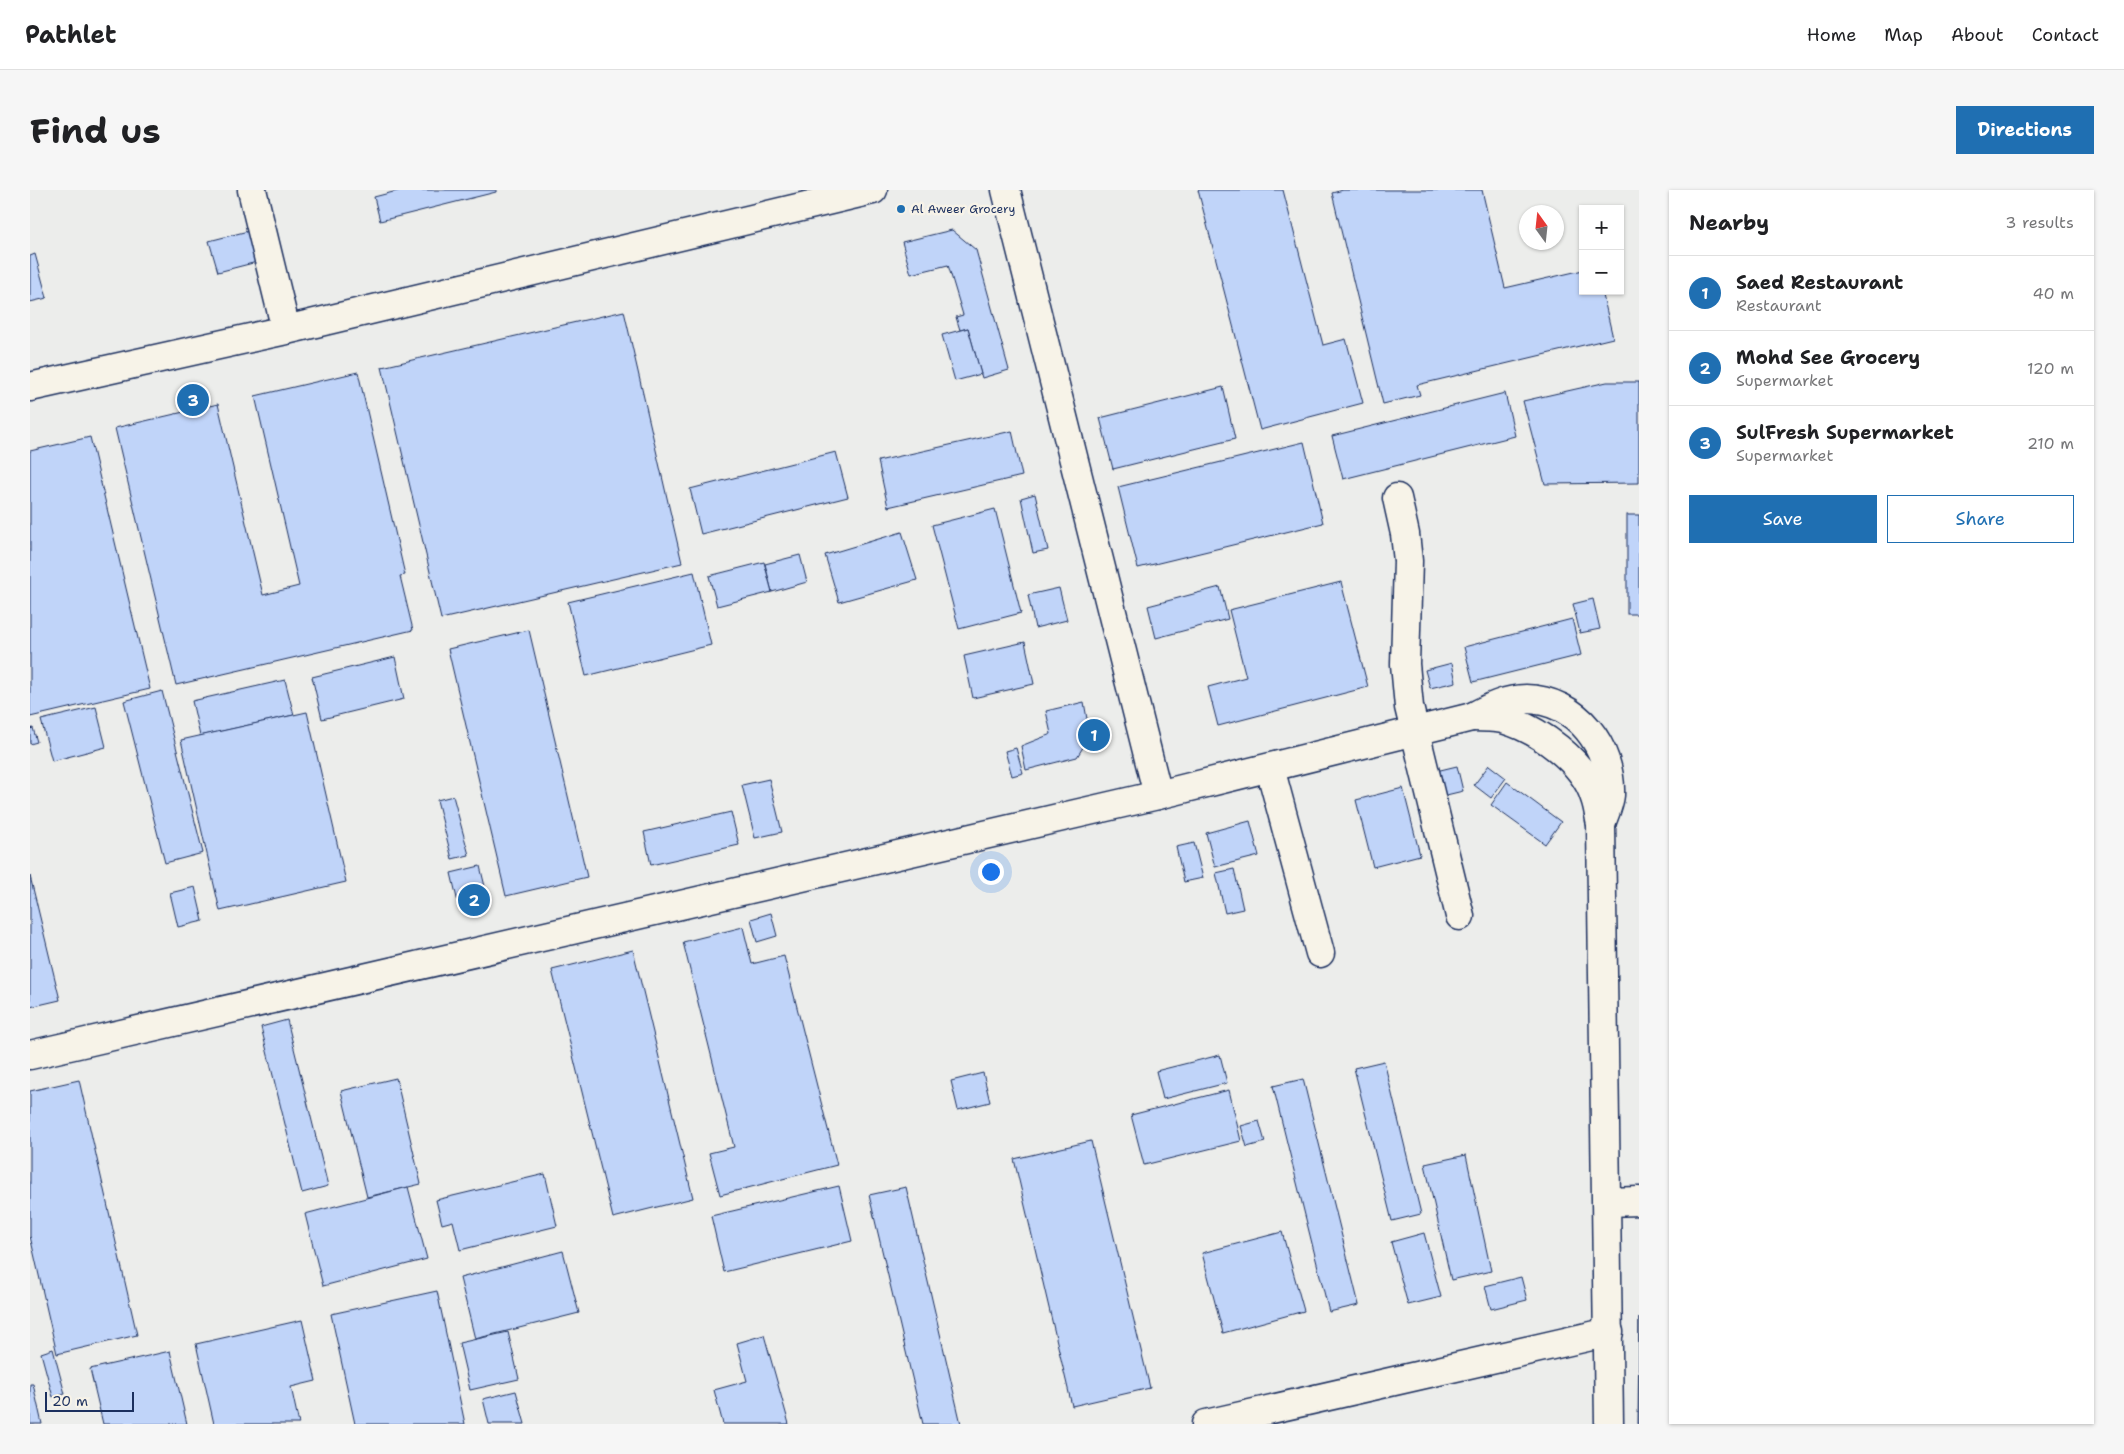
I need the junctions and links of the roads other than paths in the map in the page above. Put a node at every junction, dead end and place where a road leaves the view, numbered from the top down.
1 (252, 190) edge
2 (873, 190) edge
3 (1006, 190) edge
4 (286, 330) junction
5 (30, 387) edge
6 (1397, 498) dead end
7 (1415, 731) junction
8 (1270, 768) junction
9 (1158, 796) junction
10 (1460, 916) dead end
11 (1320, 953) dead end
12 (30, 1055) edge
13 (1639, 1201) edge
14 (1607, 1202) junction
15 (1609, 1332) junction
16 (1206, 1424) edge
17 (1609, 1424) edge

1 - 4 lane
2 - 4 lane
3 - 9 lane
4 - 5 lane
6 - 7 lane
7 - 8 lane
7 - 10 lane
7 - 14 lane
8 - 9 lane
8 - 11 lane
9 - 12 lane
13 - 14 lane
14 - 15 lane
15 - 16 lane
15 - 17 lane

